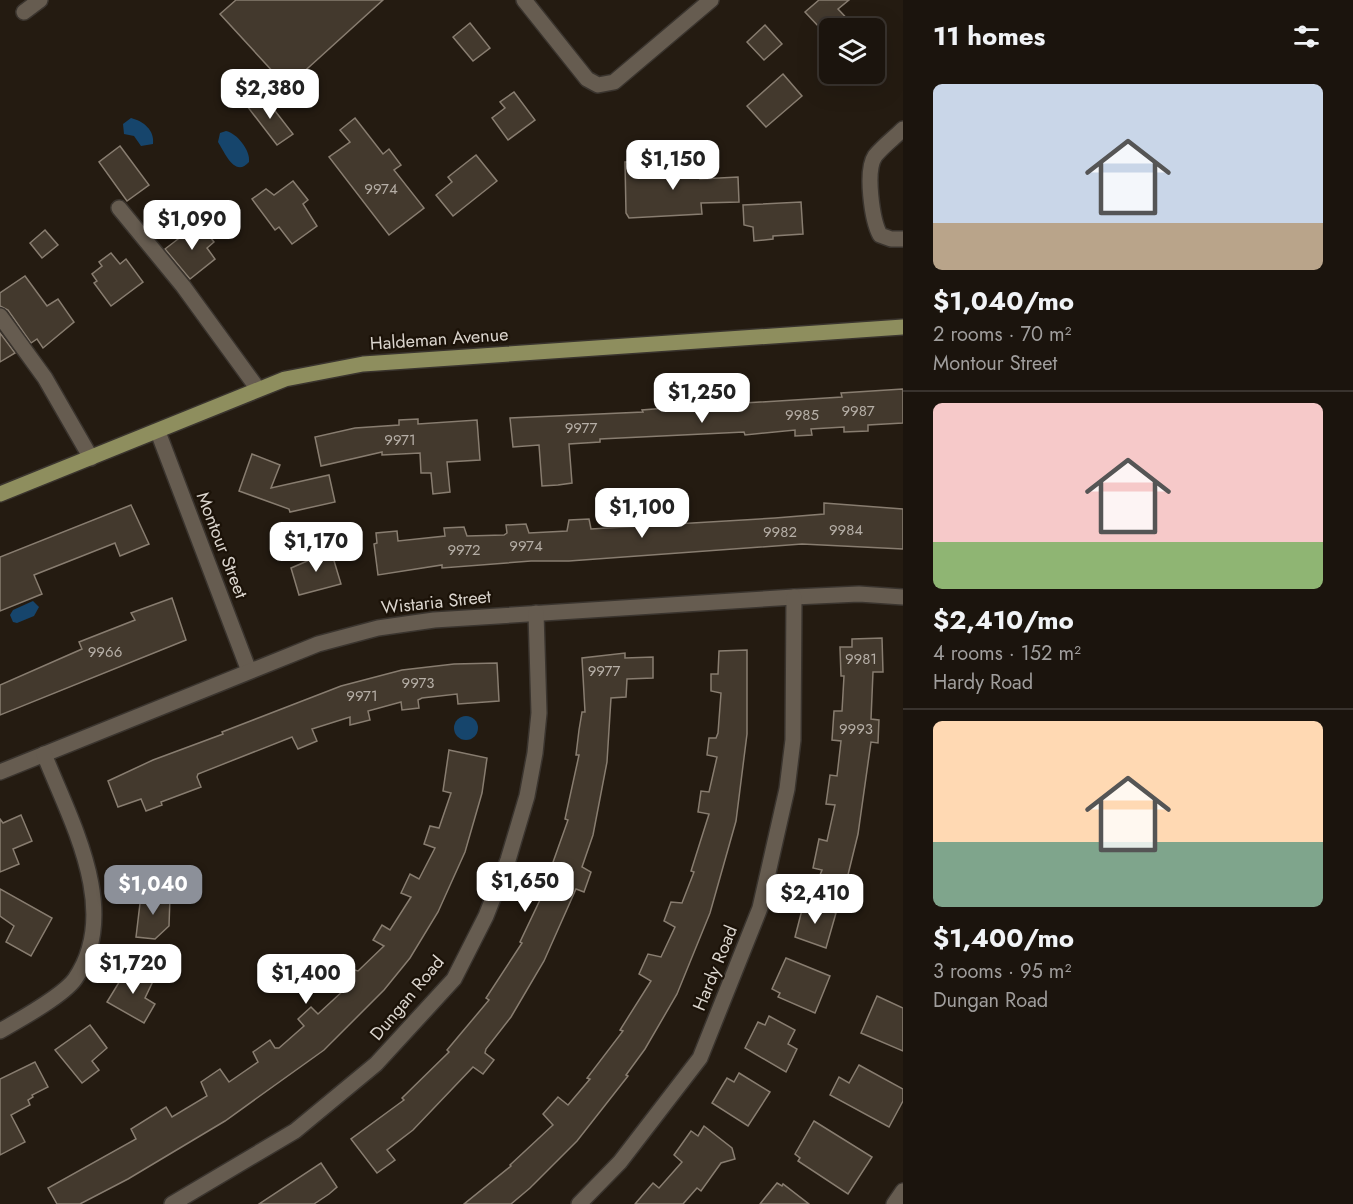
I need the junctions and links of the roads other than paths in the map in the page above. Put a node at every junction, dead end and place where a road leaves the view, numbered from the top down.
1 (40, 0) edge
2 (524, 0) edge
3 (711, 0) edge
4 (24, 12) dead end
5 (903, 129) edge
6 (119, 208) dead end
7 (903, 239) edge
8 (0, 316) edge
9 (903, 327) edge
10 (258, 389) junction
11 (158, 432) junction
12 (91, 458) junction
13 (0, 494) edge
14 (794, 597) junction
15 (903, 597) edge
16 (537, 613) junction
17 (249, 671) junction
18 (44, 754) junction
19 (0, 772) edge
20 (0, 1031) edge
21 (903, 1191) edge
22 (172, 1204) edge
23 (579, 1204) edge
24 (894, 1204) edge

1 - 4 street
2 - 3 street
5 - 7 street
6 - 10 street
8 - 12 street
9 - 10 main road, Haldeman Avenue
10 - 11 main road, Haldeman Avenue
11 - 12 main road, Haldeman Avenue
11 - 17 street, Montour Street
12 - 13 main road, Haldeman Avenue
14 - 15 street, Wistaria Street
14 - 16 street, Wistaria Street
14 - 23 street, Hardy Road
16 - 17 street, Wistaria Street
16 - 22 street, Dungan Road
17 - 18 street, Wistaria Street
18 - 19 street, Wistaria Street
18 - 20 street
21 - 24 street

